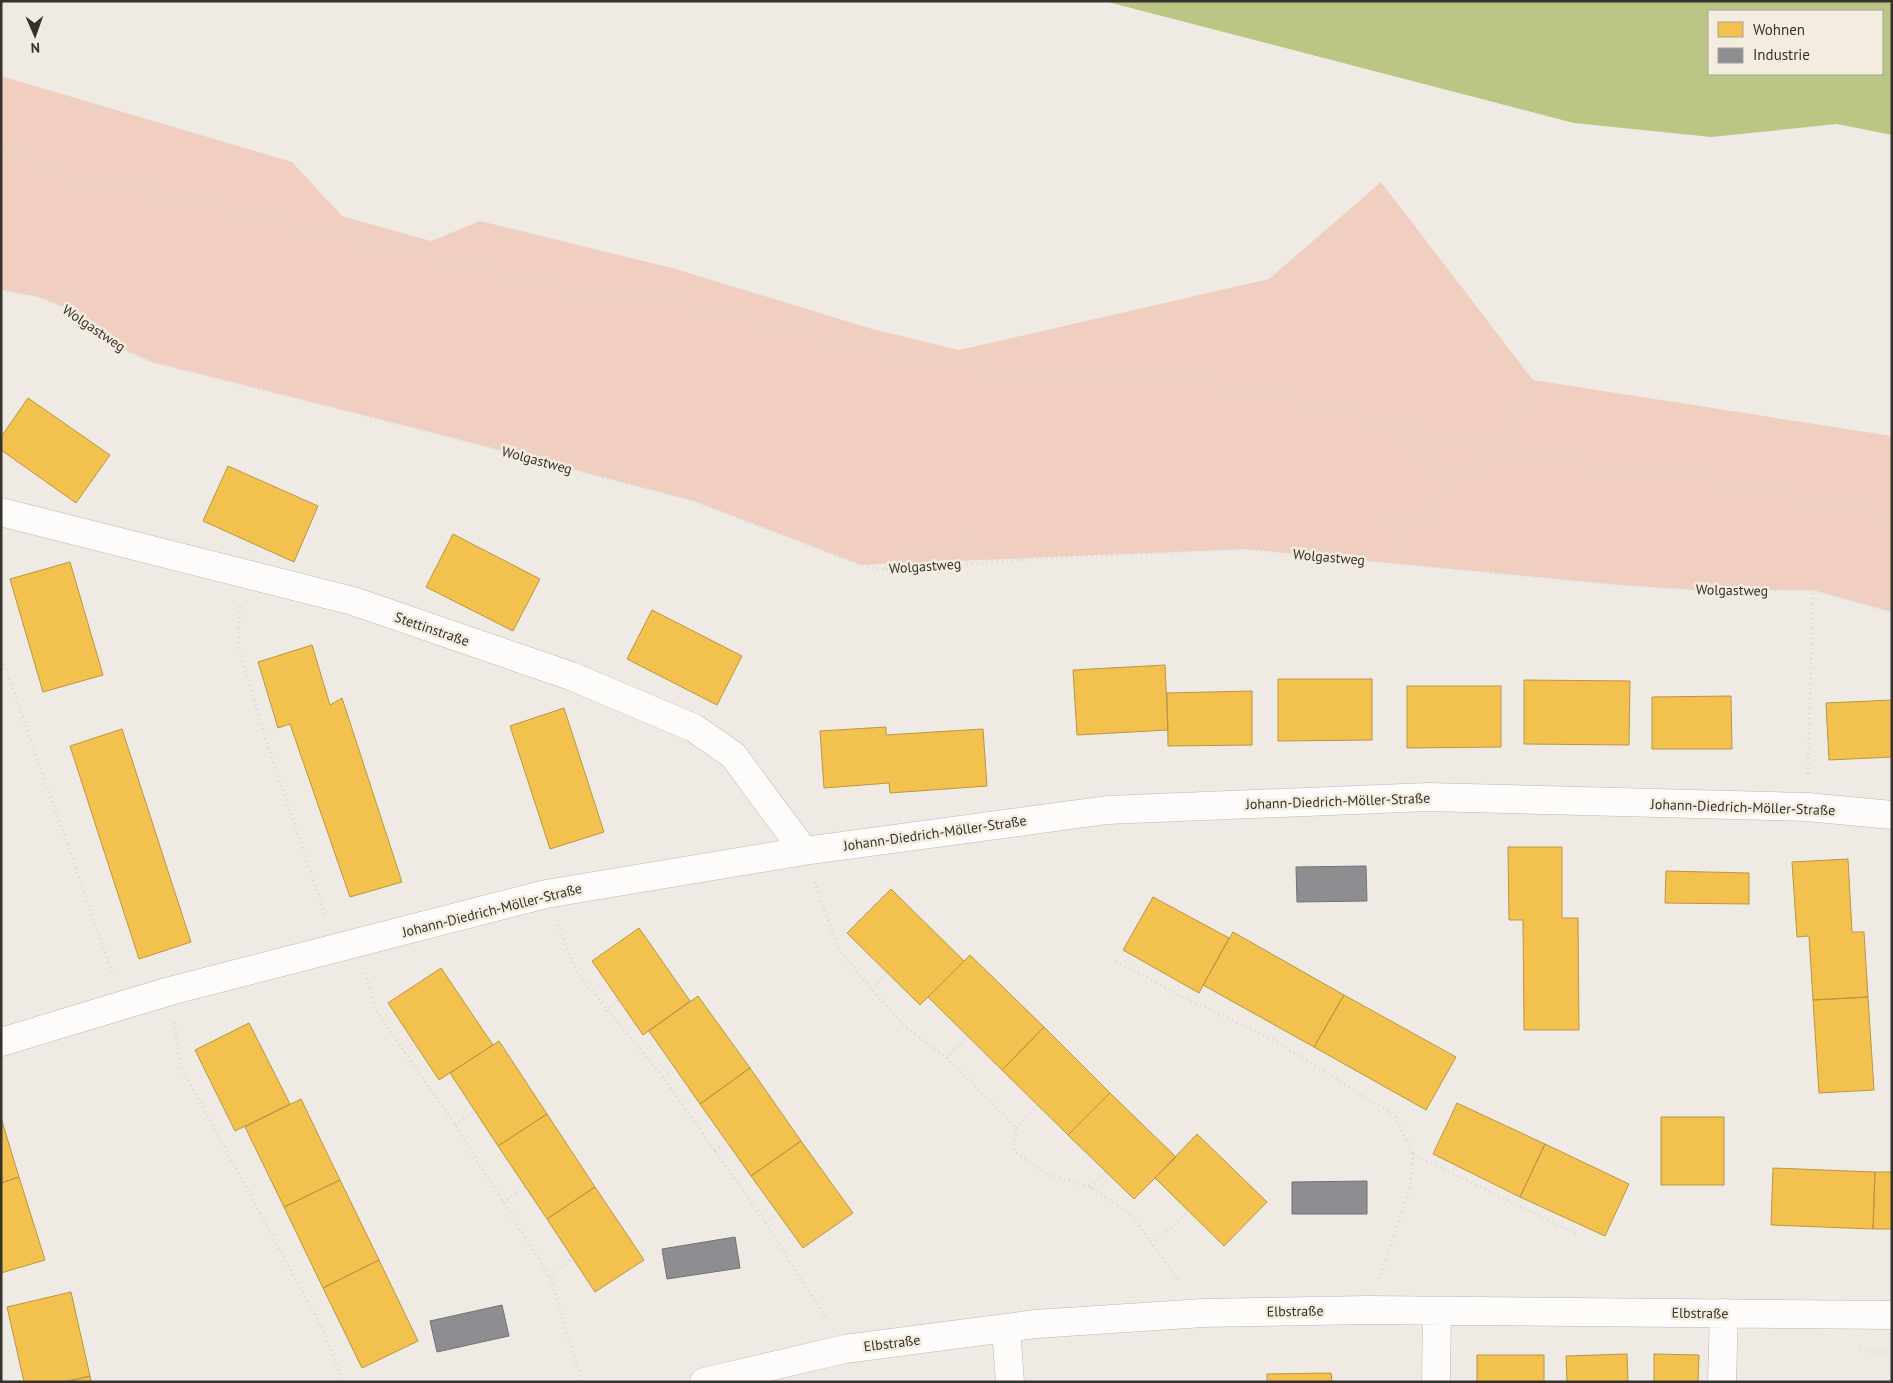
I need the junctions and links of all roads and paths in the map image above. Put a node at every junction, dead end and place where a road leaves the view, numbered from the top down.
1 (1, 147) edge
2 (1, 290) edge
3 (1533, 380) dead end
4 (1398, 426) junction
5 (1498, 446) junction
6 (1444, 484) junction
7 (1, 512) edge
8 (1892, 515) edge
9 (1375, 523) dead end
10 (1399, 526) junction
11 (1019, 560) junction
12 (1390, 562) junction
13 (885, 570) junction
14 (247, 575) junction
15 (1813, 590) junction
16 (1892, 612) edge
17 (1, 655) edge
18 (1807, 807) junction
19 (1892, 815) edge
20 (804, 851) junction
21 (546, 894) junction
22 (346, 946) junction
23 (1116, 961) dead end
24 (887, 972) dead end
25 (872, 990) junction
26 (170, 991) junction
27 (618, 1000) dead end
28 (124, 1006) junction
29 (606, 1011) junction
30 (967, 1036) dead end
31 (1, 1042) edge
32 (414, 1042) dead end
33 (404, 1052) junction
34 (946, 1058) junction
35 (676, 1070) dead end
36 (664, 1078) junction
37 (1038, 1105) dead end
38 (475, 1111) dead end
39 (455, 1125) junction
40 (1016, 1128) junction
41 (727, 1141) dead end
42 (715, 1151) junction
43 (1413, 1154) junction
44 (1106, 1172) dead end
45 (525, 1187) dead end
46 (1090, 1187) junction
47 (503, 1202) junction
48 (1189, 1211) dead end
49 (778, 1214) dead end
50 (764, 1222) junction
51 (1576, 1234) dead end
52 (1152, 1245) junction
53 (572, 1258) dead end
54 (550, 1277) junction
55 (1368, 1310) junction
56 (1437, 1310) junction
57 (1203, 1313) junction
58 (1724, 1313) junction
59 (1892, 1315) edge
60 (1006, 1328) junction
61 (845, 1349) junction
62 (343, 1382) edge
63 (582, 1382) edge
64 (704, 1382) edge
65 (1010, 1382) edge
66 (1436, 1382) edge
67 (1722, 1382) edge

1 - 4 path
2 - 13 path, Wolgastweg
3 - 5 path
4 - 5 path
4 - 6 path
5 - 6 path
5 - 8 path
6 - 10 path
7 - 14 street, Stettinstraße
9 - 10 path
10 - 12 path
11 - 12 path, Wolgastweg
11 - 13 path, Wolgastweg
11 - 13 path
12 - 15 path, Wolgastweg
14 - 20 street, Stettinstraße
14 - 22 path
15 - 16 path, Wolgastweg
15 - 18 path
17 - 28 path
18 - 19 street, Johann-Diedrich-Möller-Straße
18 - 20 street, Johann-Diedrich-Möller-Straße
20 - 21 street, Johann-Diedrich-Möller-Straße
20 - 25 path
21 - 22 street, Johann-Diedrich-Möller-Straße
21 - 29 path
22 - 26 street, Johann-Diedrich-Möller-Straße
22 - 33 path
23 - 43 path
24 - 25 path
25 - 34 path
26 - 28 street, Johann-Diedrich-Möller-Straße
26 - 62 path
27 - 29 path
28 - 31 street, Johann-Diedrich-Möller-Straße
29 - 36 path
30 - 34 path
32 - 33 path
33 - 39 path
34 - 40 path
35 - 36 path
36 - 42 path
37 - 40 path
38 - 39 path
39 - 47 path
40 - 46 path
41 - 42 path
42 - 50 path
43 - 51 path
43 - 55 path
44 - 46 path
45 - 47 path
46 - 52 path
47 - 54 path
48 - 52 path
49 - 50 path
50 - 61 path
52 - 57 path
53 - 54 path
54 - 63 path
55 - 56 street, Elbstraße
55 - 57 street, Elbstraße
56 - 58 street, Elbstraße
56 - 66 street
57 - 60 street, Elbstraße
58 - 59 street, Elbstraße
58 - 67 street
60 - 61 street, Elbstraße
60 - 65 street
61 - 64 street, Elbstraße

